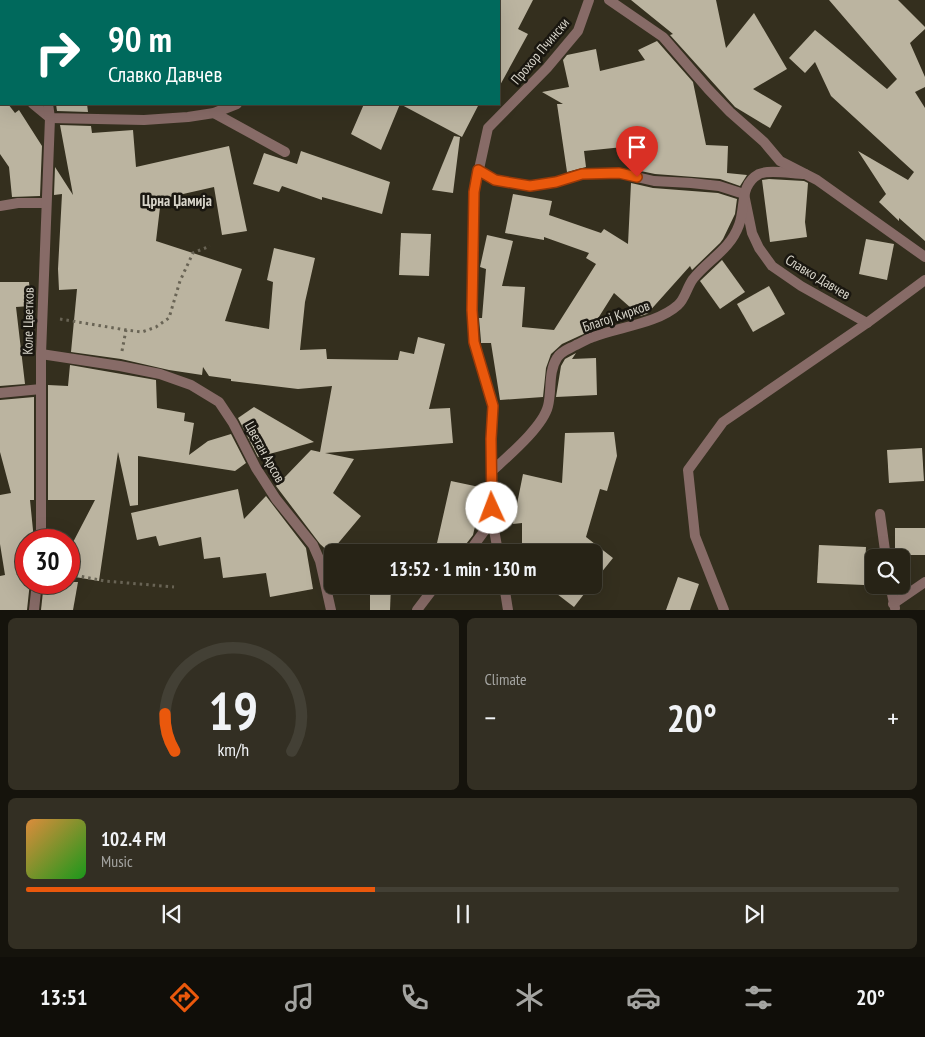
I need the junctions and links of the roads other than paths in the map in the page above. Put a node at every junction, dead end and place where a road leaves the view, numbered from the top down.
1 (589, 0) edge
2 (609, 0) edge
3 (34, 105) edge
4 (48, 105) edge
5 (234, 105) edge
6 (214, 113) junction
7 (50, 118) junction
8 (285, 152) dead end
9 (478, 170) junction
10 (805, 174) junction
11 (744, 194) junction
12 (46, 203) junction
13 (0, 206) edge
14 (925, 257) edge
15 (925, 280) edge
16 (867, 323) junction
17 (41, 354) junction
18 (41, 389) junction
19 (0, 393) edge
20 (491, 472) junction
21 (880, 514) dead end
22 (493, 524) junction
23 (41, 529) edge
24 (475, 544) edge
25 (497, 544) edge
26 (885, 549) edge
27 (925, 582) edge
28 (36, 594) edge
29 (429, 594) edge
30 (505, 594) edge
31 (892, 594) edge
32 (894, 607) edge
33 (34, 610) edge
34 (331, 610) edge
35 (417, 610) edge
36 (508, 610) edge
37 (724, 610) edge

1 - 9 street, Прохор Пчински
2 - 10 street
3 - 7 street
4 - 7 street, Коле Цветков
5 - 6 street
6 - 7 street
6 - 8 street
7 - 12 street, Коле Цветков
9 - 11 street
9 - 20 street, Прохор Пчински
10 - 11 street
10 - 14 street
11 - 16 street, Славко Давчев
11 - 20 street, Благој Кирков
12 - 13 street
12 - 17 street, Коле Цветков
15 - 16 street
16 - 37 street
17 - 18 street, Коле Цветков
17 - 34 street, Цветан Арсов
18 - 19 street
18 - 23 street, Коле Цветков
20 - 22 street, Прохор Пчински
21 - 26 street
22 - 24 street
22 - 25 street, Прохор Пчински
27 - 32 street
28 - 33 street
29 - 35 street
30 - 36 street
31 - 32 street

